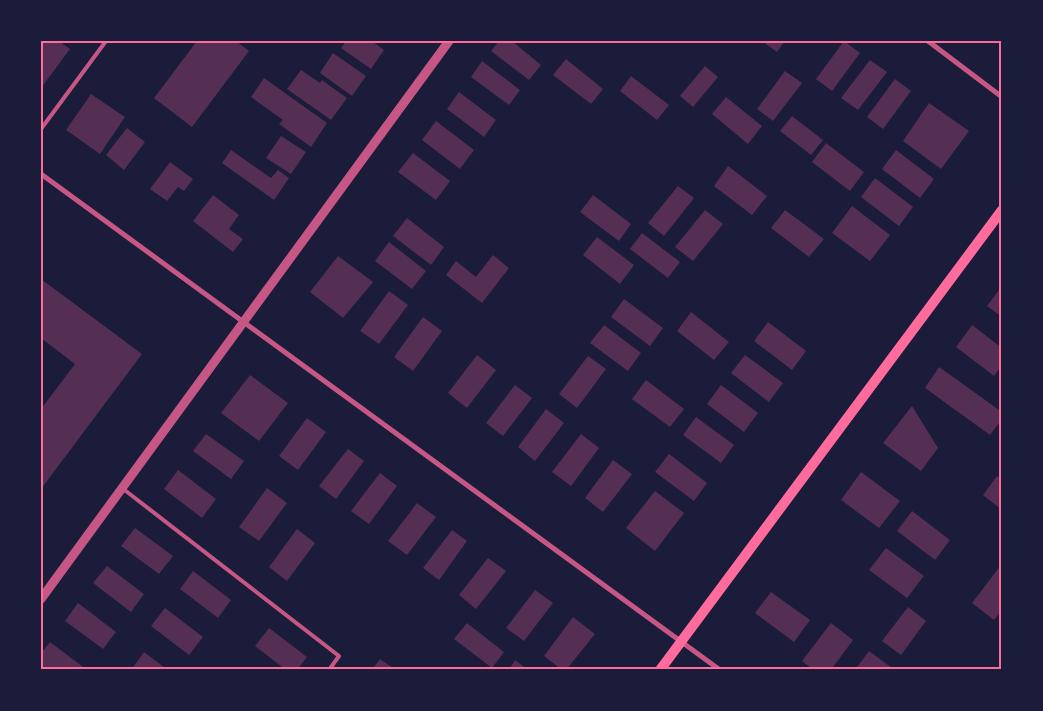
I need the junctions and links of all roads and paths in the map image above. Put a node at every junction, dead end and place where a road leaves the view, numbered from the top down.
1 (106, 41) edge
2 (450, 41) edge
3 (928, 41) edge
4 (1002, 97) edge
5 (41, 129) edge
6 (41, 174) edge
7 (1002, 210) edge
8 (243, 321) junction
9 (122, 488) junction
10 (41, 600) edge
11 (681, 642) junction
12 (329, 670) edge
13 (660, 670) edge
14 (720, 670) edge

1 - 5 lane
2 - 8 street
3 - 4 street
6 - 8 street
7 - 11 main road
8 - 9 street
8 - 11 street
9 - 10 street
9 - 12 lane
11 - 13 main road
11 - 14 street

